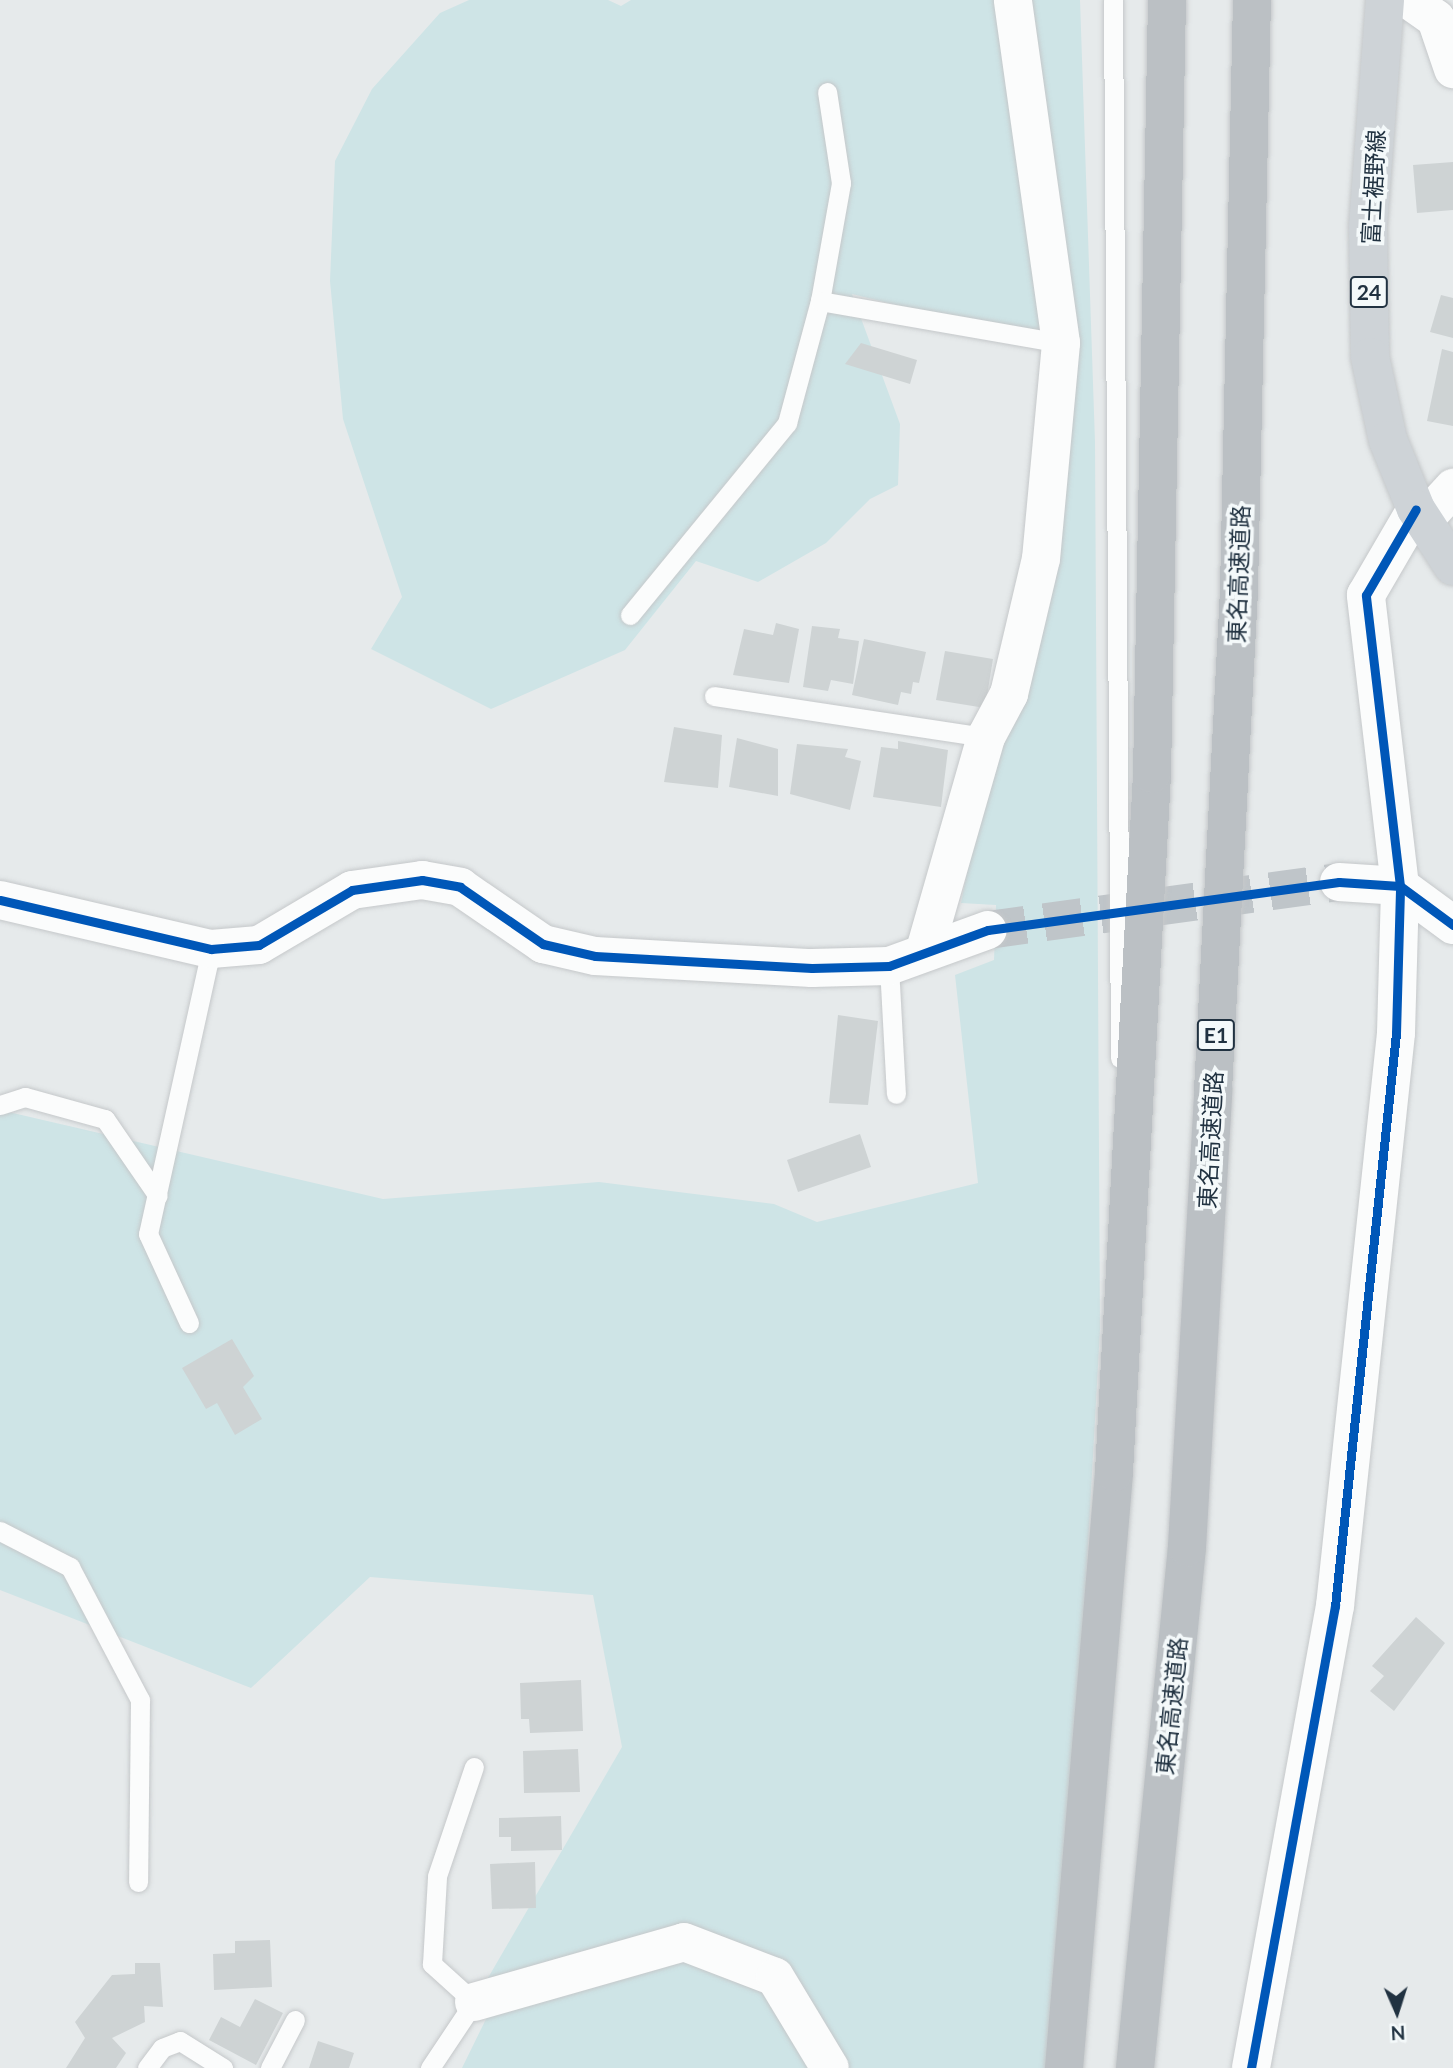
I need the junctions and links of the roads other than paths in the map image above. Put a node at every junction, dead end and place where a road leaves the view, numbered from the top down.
1 (1013, 0) edge
2 (1113, 0) edge
3 (1167, 0) edge
4 (1252, 0) edge
5 (1385, 0) edge
6 (1409, 0) edge
7 (1453, 69) edge
8 (827, 92) dead end
9 (820, 301) junction
10 (1061, 343) junction
11 (1453, 488) edge
12 (1419, 515) junction
13 (1453, 566) edge
14 (630, 615) dead end
15 (714, 696) dead end
16 (986, 737) junction
17 (1339, 883) tunnel mouth
18 (1400, 886) junction
19 (0, 900) edge
20 (1453, 925) edge
21 (988, 930) tunnel mouth
22 (211, 949) junction
23 (925, 950) junction
24 (889, 966) junction
25 (896, 1094) dead end
26 (0, 1105) edge
27 (158, 1196) junction
28 (1126, 1241) junction
29 (189, 1323) dead end
30 (0, 1531) edge
31 (474, 1767) dead end
32 (138, 1882) dead end
33 (474, 2002) junction
34 (295, 2020) dead end
35 (815, 2060) edge
36 (147, 2068) edge
37 (223, 2068) edge
38 (270, 2068) edge
39 (430, 2068) edge
40 (1064, 2068) edge
41 (1135, 2068) edge
42 (1251, 2068) edge

1 - 10 street
2 - 28 lane
3 - 28 highway
4 - 41 highway, 東名高速道路 / E1
5 - 12 main road, 富士裾野線 / 24
6 - 7 street
8 - 9 lane
9 - 10 lane
9 - 14 lane
10 - 16 street
11 - 12 street
12 - 13 main road, 富士裾野線 / 24
12 - 18 street
15 - 16 lane
16 - 23 street
17 - 18 street
18 - 20 street
18 - 42 street
19 - 22 street
21 - 23 street
22 - 24 street
22 - 27 lane
23 - 24 street
24 - 25 lane
26 - 27 lane
27 - 29 lane
28 - 40 highway
30 - 32 lane
31 - 33 lane
33 - 35 street
33 - 39 lane
34 - 38 lane
36 - 37 lane

